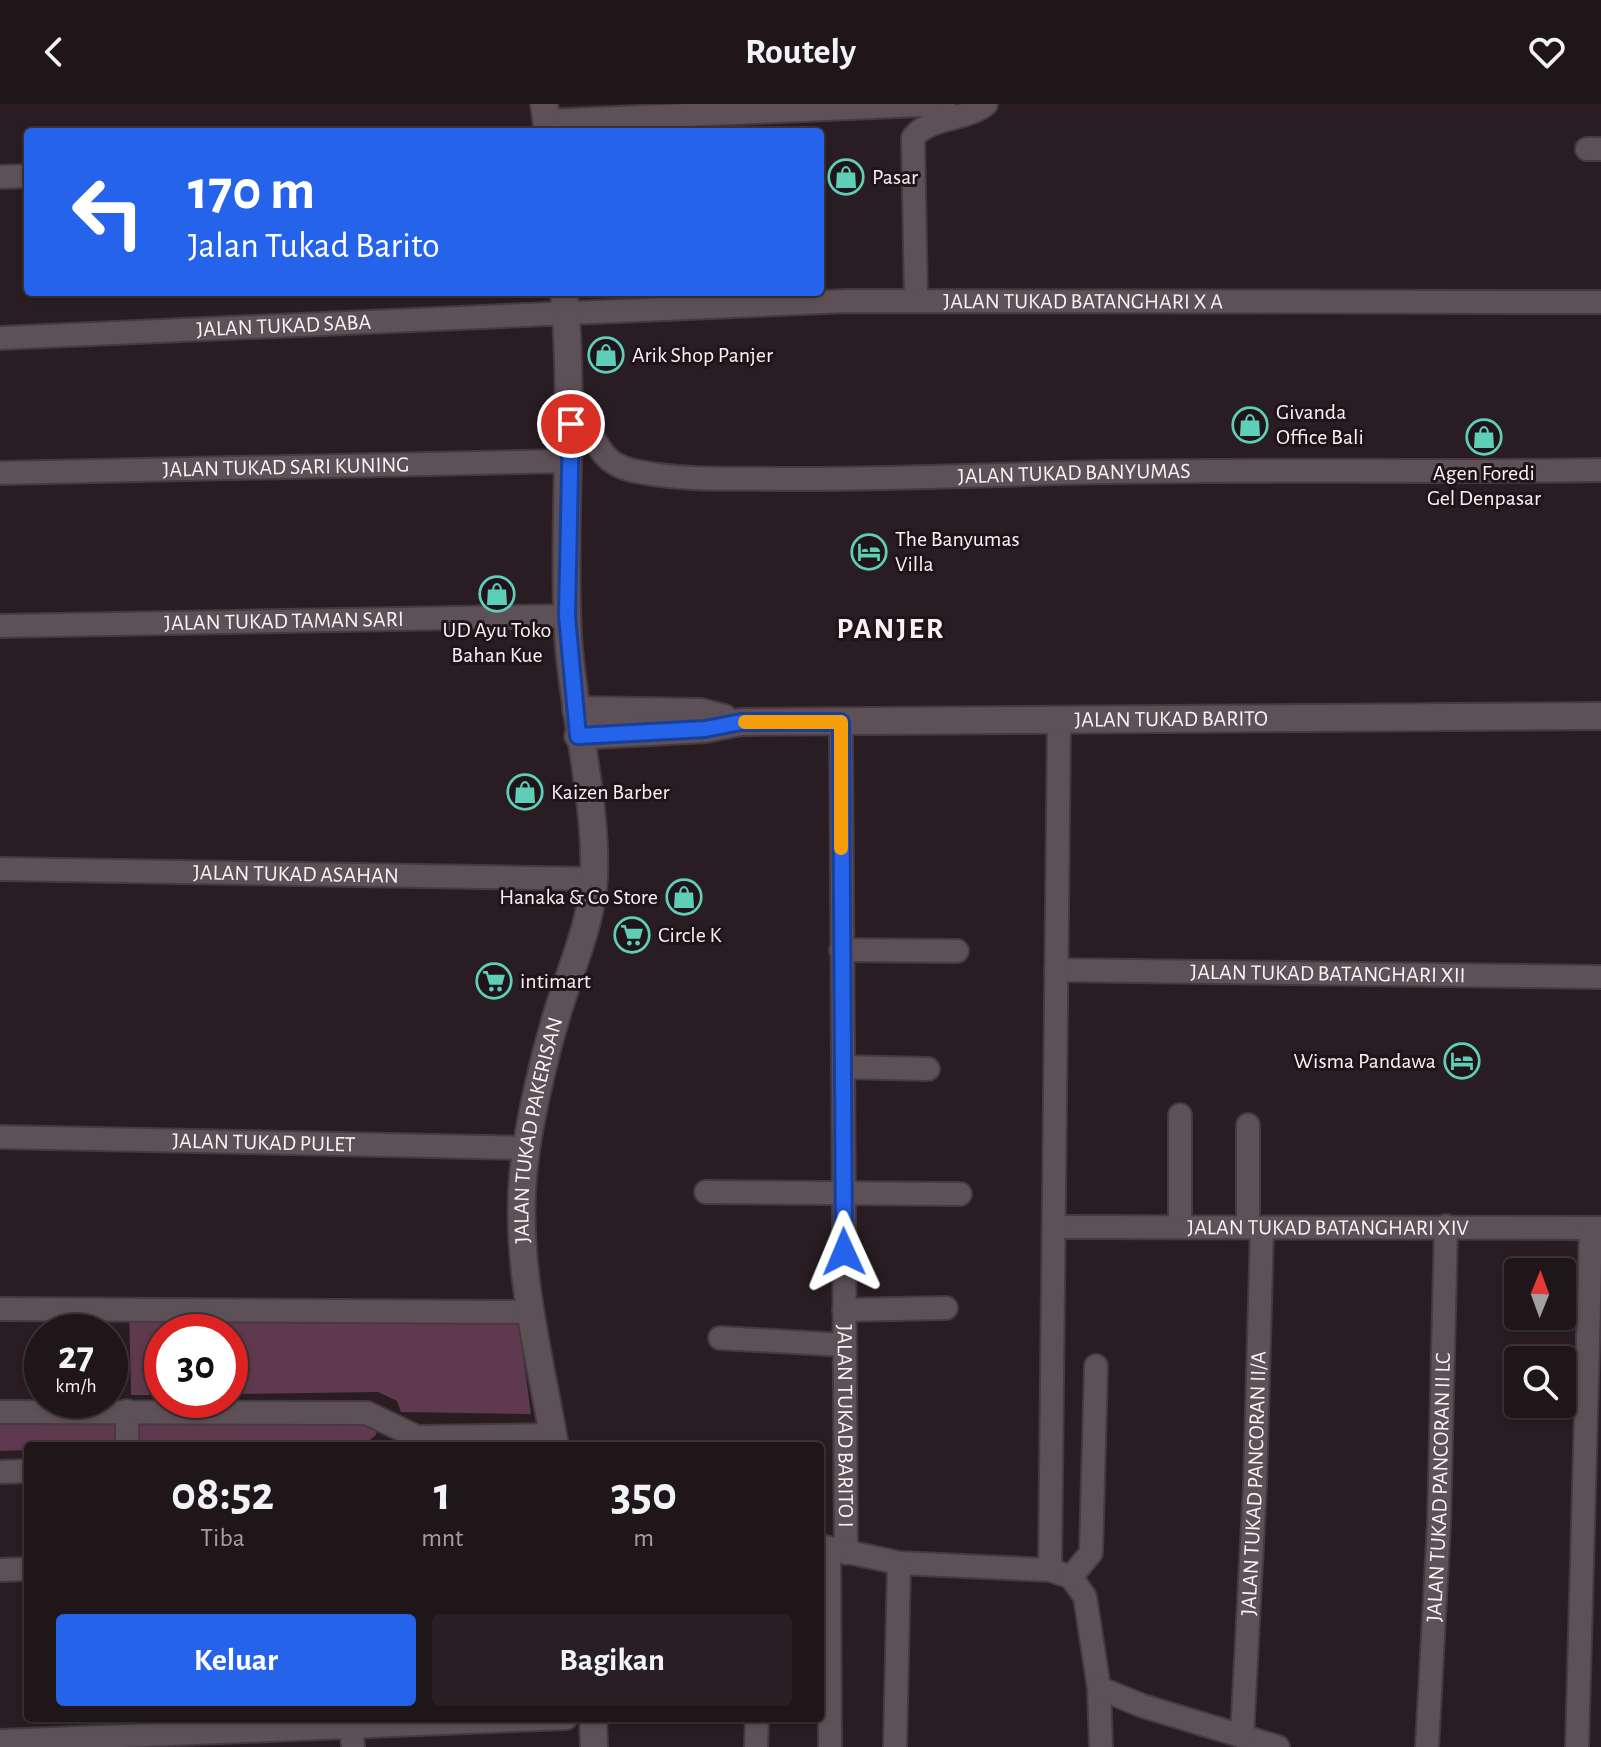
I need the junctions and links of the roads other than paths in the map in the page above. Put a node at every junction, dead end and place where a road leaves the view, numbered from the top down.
1 (944, 104) edge
2 (986, 104) edge
3 (546, 119) edge
4 (24, 176) edge
5 (0, 177) edge
6 (916, 300) junction
7 (1601, 302) edge
8 (565, 303) edge
9 (0, 338) edge
10 (571, 424) junction
11 (570, 461) junction
12 (1601, 470) edge
13 (0, 473) edge
14 (567, 616) junction
15 (0, 626) edge
16 (1601, 716) edge
17 (1059, 721) junction
18 (841, 722) junction
19 (577, 723) junction
20 (0, 869) edge
21 (594, 879) junction
22 (841, 950) junction
23 (957, 951) dead end
24 (1056, 970) junction
25 (1601, 977) edge
26 (843, 1067) junction
27 (928, 1069) dead end
28 (1180, 1115) dead end
29 (1248, 1125) dead end
30 (0, 1137) edge
31 (528, 1148) junction
32 (706, 1192) dead end
33 (843, 1194) junction
34 (960, 1194) dead end
35 (1446, 1226) junction
36 (1056, 1227) junction
37 (1180, 1227) junction
38 (1255, 1227) junction
39 (1596, 1228) edge
40 (946, 1308) dead end
41 (0, 1309) edge
42 (844, 1310) junction
43 (532, 1312) junction
44 (720, 1338) dead end
45 (845, 1345) junction
46 (1096, 1366) dead end
47 (128, 1411) edge
48 (0, 1412) edge
49 (24, 1412) edge
50 (127, 1418) edge
51 (554, 1440) edge
52 (127, 1442) edge
53 (412, 1442) edge
54 (24, 1471) edge
55 (0, 1472) edge
56 (832, 1549) edge
57 (899, 1563) junction
58 (24, 1569) edge
59 (0, 1570) edge
60 (1061, 1574) junction
61 (1099, 1688) junction
62 (518, 1722) edge
63 (593, 1722) edge
64 (757, 1722) edge
65 (352, 1736) edge
66 (1242, 1737) junction
67 (0, 1741) edge
68 (594, 1747) edge
69 (756, 1747) edge
70 (830, 1747) edge
71 (895, 1747) edge
72 (1101, 1747) edge
73 (1278, 1747) edge
74 (1427, 1747) edge
75 (1577, 1747) edge

1 - 3 street
2 - 6 street
4 - 5 street
6 - 7 street, JALAN TUKAD BATANGHARI X A
6 - 8 street, JALAN TUKAD BATANGHARI X A
8 - 9 street, JALAN TUKAD SABA
8 - 10 street, JALAN TUKAD PAKERISAN
10 - 11 street, JALAN TUKAD PAKERISAN
10 - 12 street, JALAN TUKAD BANYUMAS
11 - 13 street, JALAN TUKAD SARI KUNING
11 - 14 street, JALAN TUKAD PAKERISAN
14 - 15 street, JALAN TUKAD TAMAN SARI
14 - 19 street, JALAN TUKAD PAKERISAN
16 - 17 street, JALAN TUKAD BARITO
17 - 18 street, JALAN TUKAD BARITO
17 - 24 street
18 - 19 street, JALAN TUKAD BARITO
18 - 22 street, JALAN TUKAD BARITO I
19 - 21 street, JALAN TUKAD PAKERISAN
20 - 21 street, JALAN TUKAD ASAHAN
21 - 31 street, JALAN TUKAD PAKERISAN
22 - 23 street
22 - 26 street, JALAN TUKAD BARITO I
24 - 25 street, JALAN TUKAD BATANGHARI XII
24 - 36 street
26 - 27 street
26 - 33 street, JALAN TUKAD BARITO I
28 - 37 street
29 - 38 street, JALAN TUKAD PANCORAN II/A
30 - 31 street, JALAN TUKAD PULET
31 - 43 street, JALAN TUKAD PAKERISAN
32 - 33 street
33 - 34 street
33 - 42 street, JALAN TUKAD BARITO I
35 - 38 street, JALAN TUKAD BATANGHARI XIV
35 - 39 street, JALAN TUKAD BATANGHARI XIV
35 - 74 street, JALAN TUKAD PANCORAN II LC
36 - 37 street, JALAN TUKAD BATANGHARI XIV
36 - 60 street
37 - 38 street, JALAN TUKAD BATANGHARI XIV
38 - 66 street, JALAN TUKAD PANCORAN II/A
39 - 75 street
40 - 42 street
41 - 43 street
42 - 45 street, JALAN TUKAD BARITO I
43 - 51 street, JALAN TUKAD PAKERISAN
44 - 45 street
45 - 56 street, JALAN TUKAD BARITO I
46 - 60 street
47 - 53 street
48 - 49 street
50 - 52 street
51 - 53 street
54 - 55 street
56 - 57 street
56 - 70 street, JALAN TUKAD BARITO I
57 - 60 street
57 - 71 street
58 - 59 street
60 - 61 street
61 - 66 street
61 - 72 street
62 - 65 street
63 - 68 street
64 - 69 street
65 - 67 street
66 - 73 street

